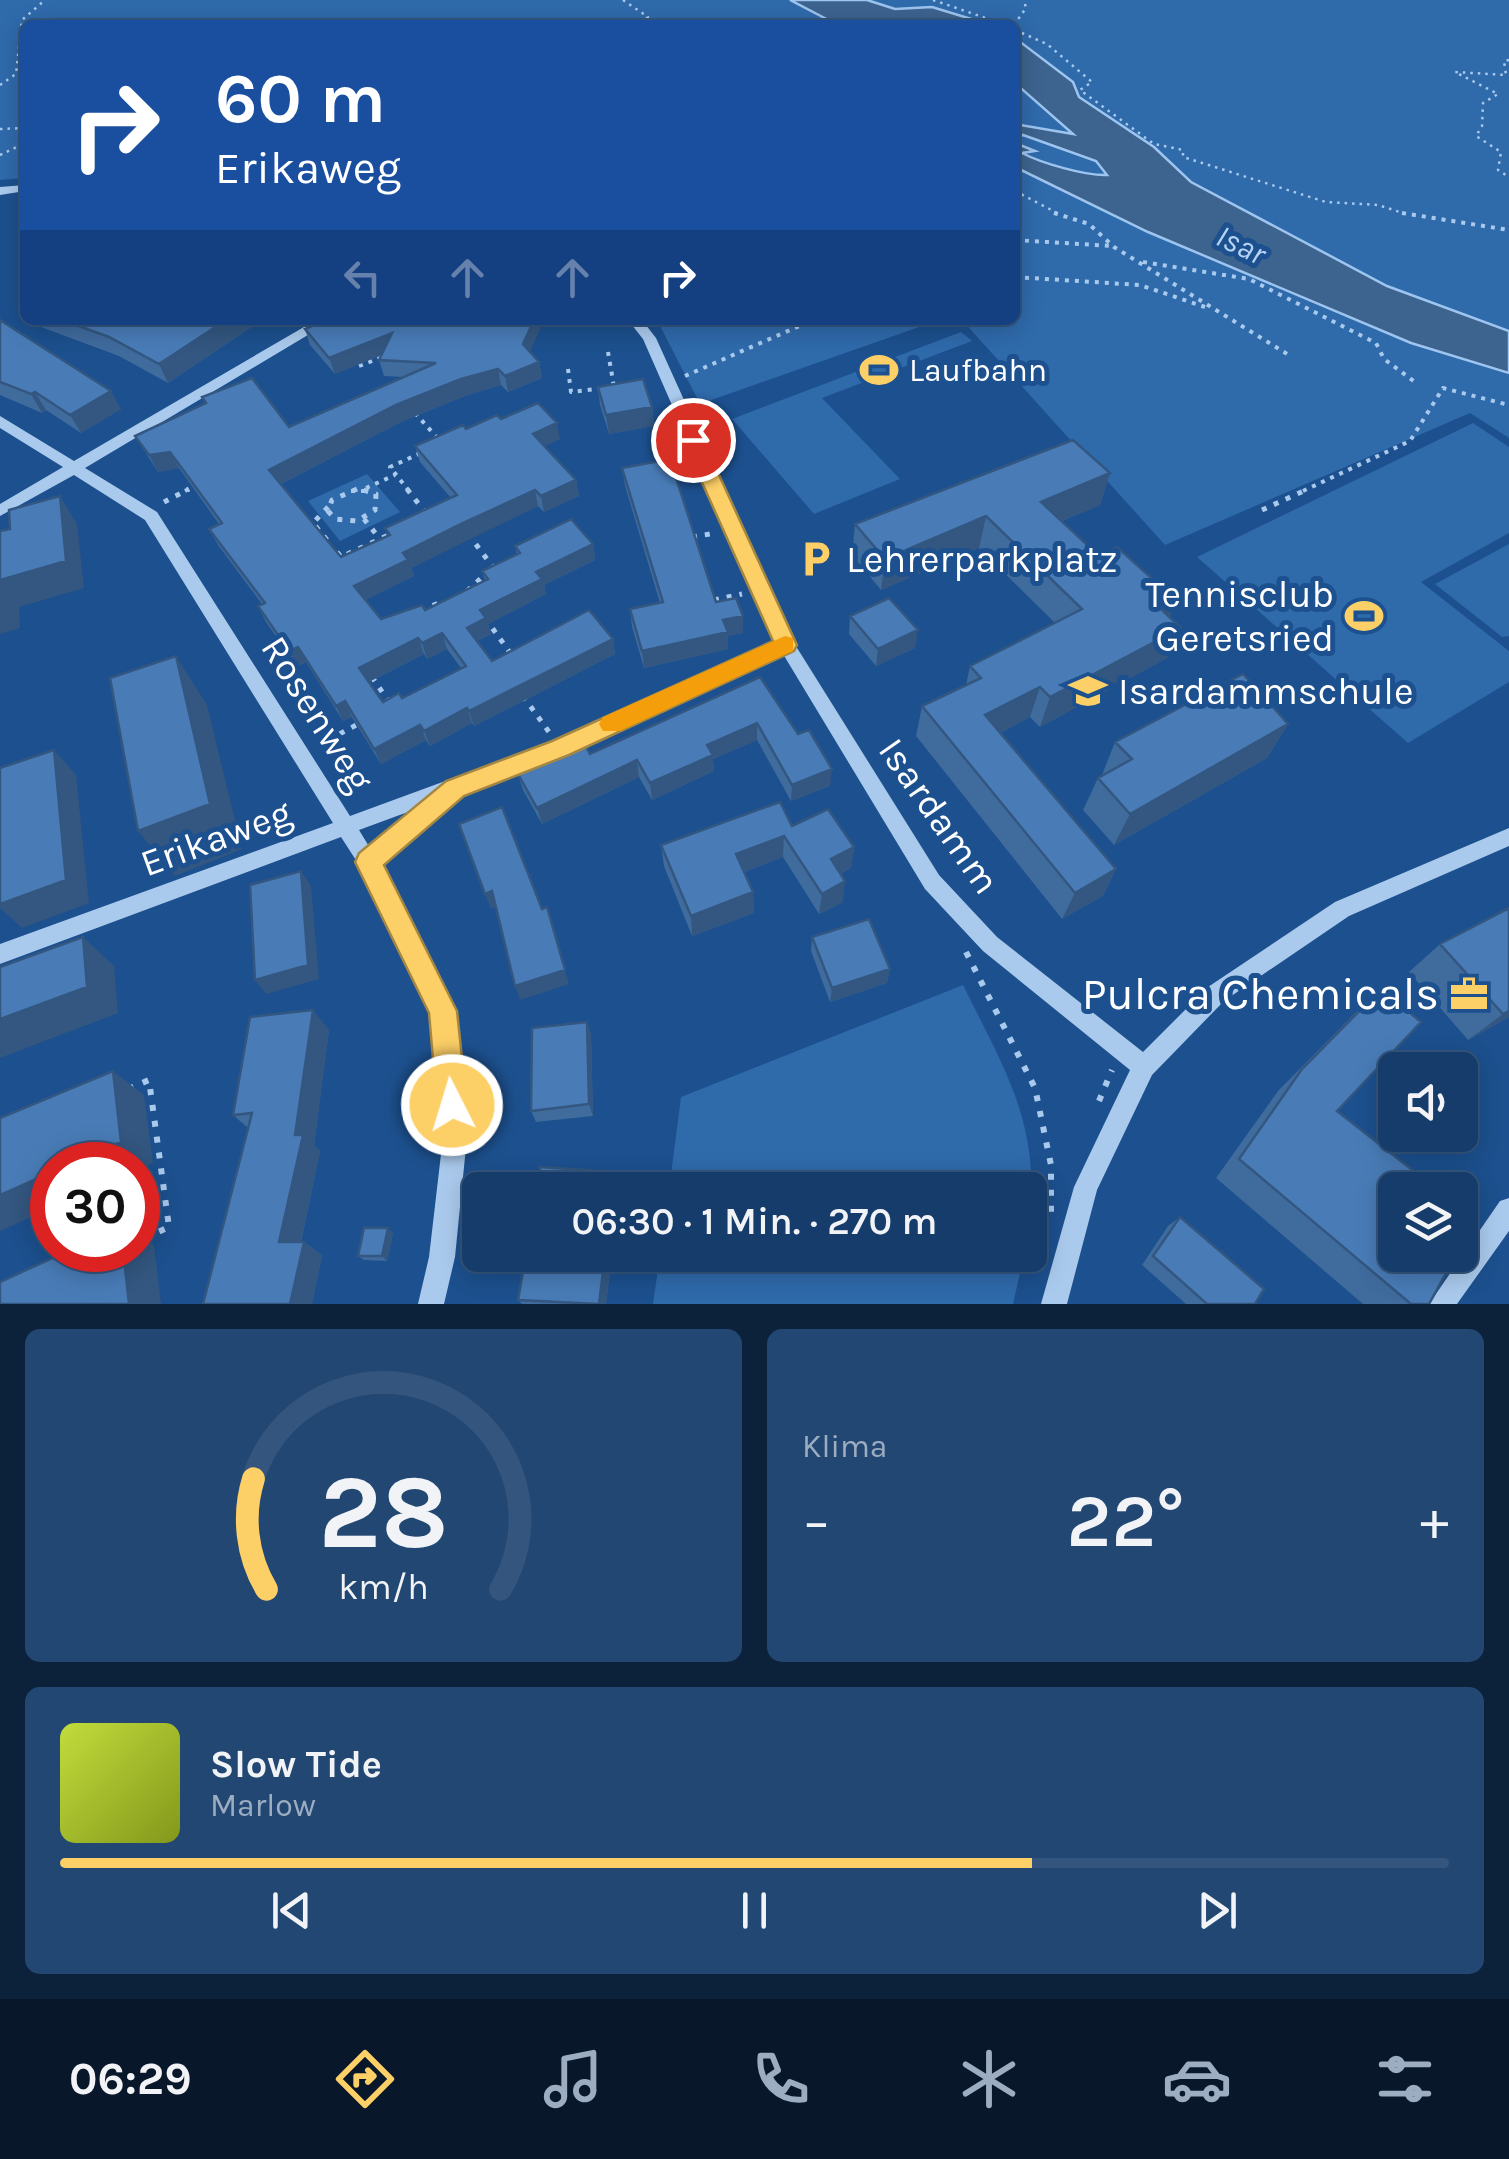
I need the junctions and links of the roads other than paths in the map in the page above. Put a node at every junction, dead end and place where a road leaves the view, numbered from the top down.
1 (317, 325) edge
2 (639, 325) edge
3 (0, 421) edge
4 (76, 466) junction
5 (0, 511) edge
6 (786, 645) junction
7 (455, 788) junction
8 (347, 828) junction
9 (1509, 837) edge
10 (368, 862) junction
11 (0, 954) edge
12 (1144, 1066) junction
13 (1509, 1210) edge
14 (431, 1304) edge
15 (1054, 1304) edge
16 (1442, 1304) edge

1 - 4 street
2 - 6 street, Isardamm
3 - 4 street, Rosenweg
4 - 5 street
4 - 8 street, Rosenweg
6 - 7 street, Erikaweg
6 - 12 street, Isardamm
7 - 8 street, Erikaweg
7 - 10 street, Erikaweg
8 - 10 street, Rosenweg
8 - 11 street, Erikaweg
9 - 12 street
10 - 14 street, Rosenweg
12 - 15 street
13 - 16 street

